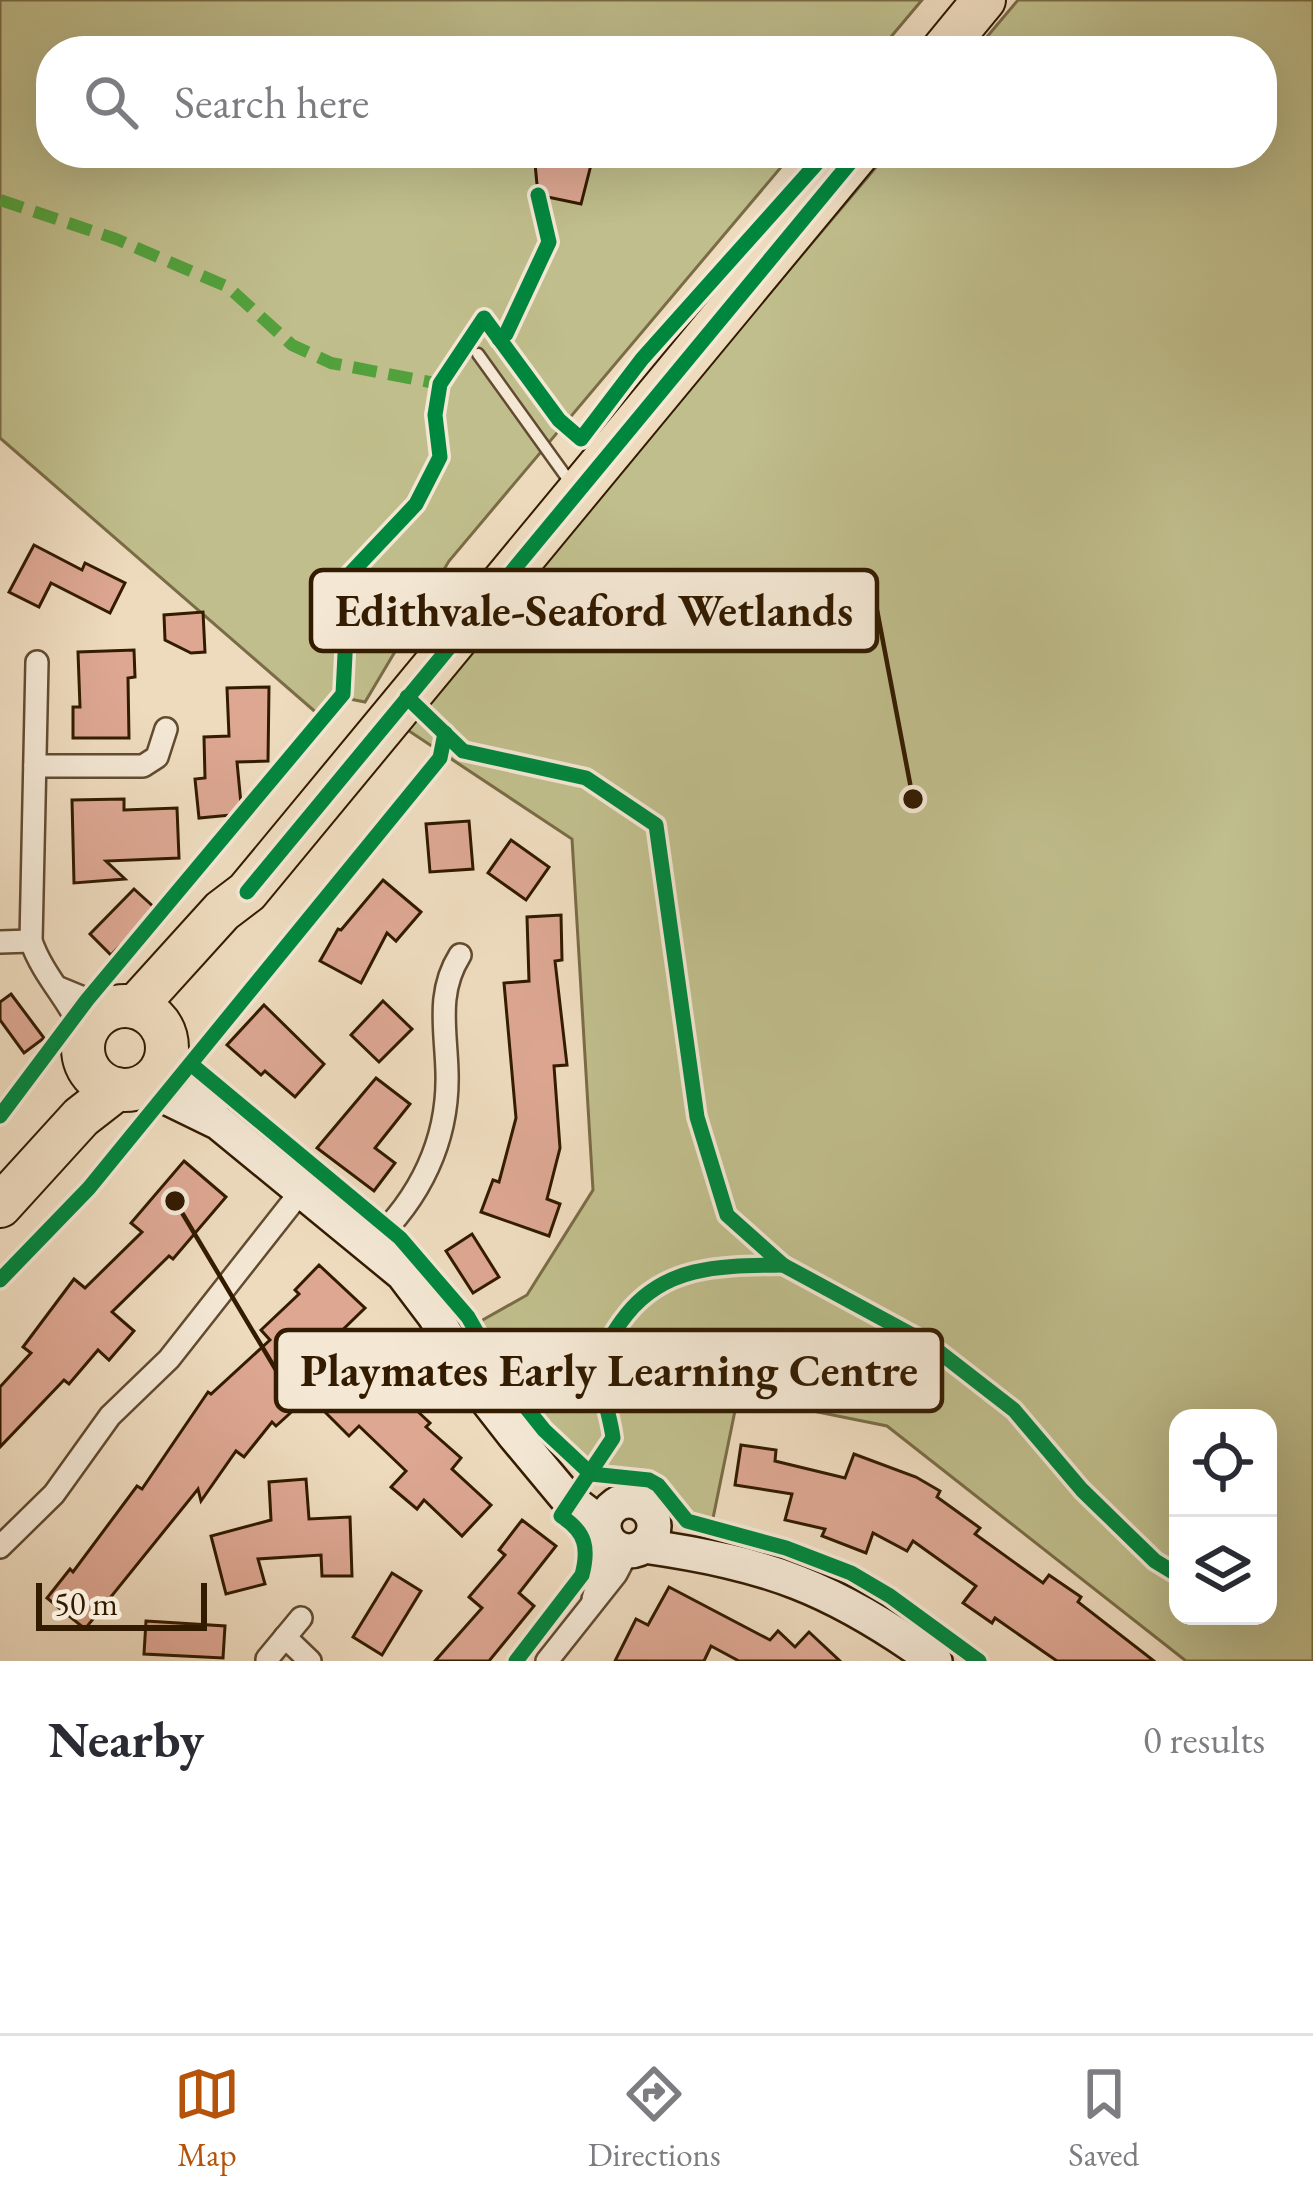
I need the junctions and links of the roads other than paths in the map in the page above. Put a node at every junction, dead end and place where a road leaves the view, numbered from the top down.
1 (984, 0) edge
2 (954, 36) edge
3 (846, 168) edge
4 (478, 353) dead end
5 (580, 489) junction
6 (37, 662) dead end
7 (166, 729) dead end
8 (35, 766) junction
9 (31, 941) junction
10 (0, 942) edge
11 (460, 956) dead end
12 (59, 988) junction
13 (126, 1046) junction
14 (0, 1172) edge
15 (302, 1190) junction
16 (0, 1206) edge
17 (370, 1244) junction
18 (627, 1532) junction
19 (0, 1547) edge
20 (301, 1618) dead end
21 (285, 1637) junction
22 (267, 1659) edge
23 (310, 1661) edge
24 (548, 1661) edge
25 (934, 1661) edge

1 - 2 highway
3 - 5 highway
4 - 5 lane
5 - 13 highway
6 - 8 street
7 - 8 street
8 - 9 street
9 - 10 street
9 - 12 street
11 - 17 street
12 - 13 street
12 - 13 street
13 - 14 highway
13 - 15 street
13 - 16 highway
15 - 17 street
15 - 19 street
17 - 18 street
18 - 24 street
18 - 25 street
20 - 21 street
21 - 22 street
21 - 23 street

